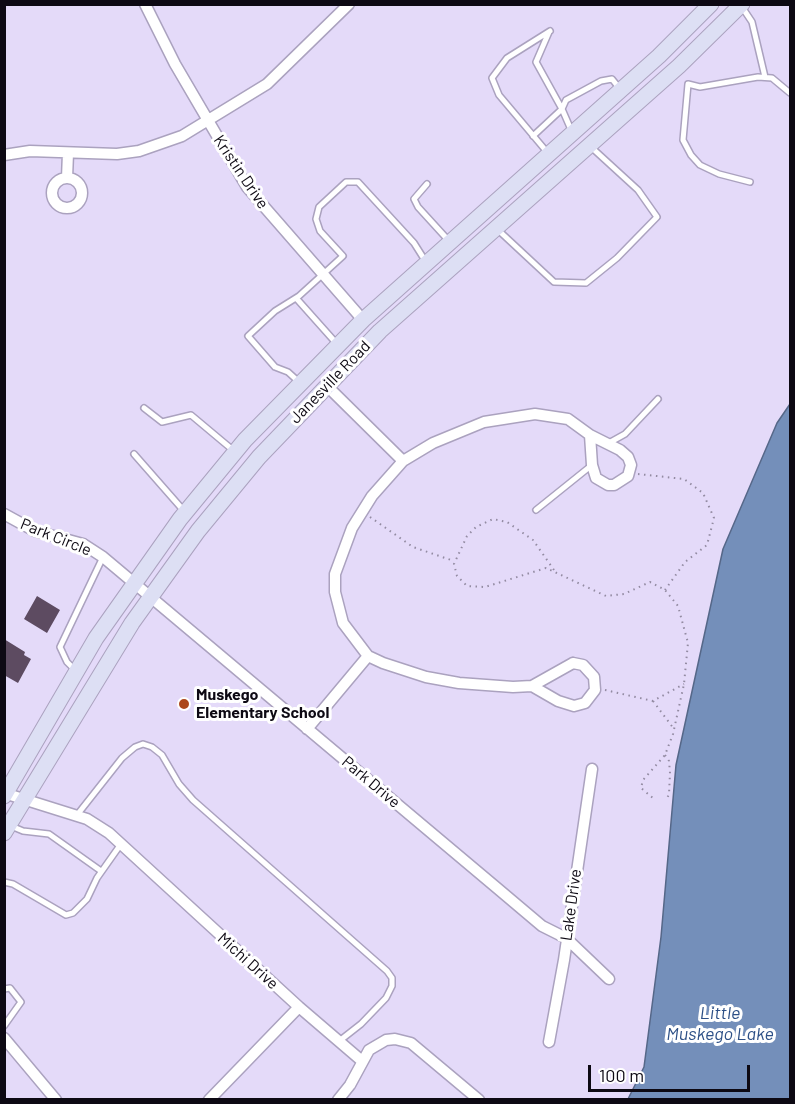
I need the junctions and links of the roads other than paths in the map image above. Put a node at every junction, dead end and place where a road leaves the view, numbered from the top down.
1 (146, 4) edge
2 (349, 4) edge
3 (711, 4) edge
4 (741, 5) edge
5 (765, 78) junction
6 (621, 90) junction
7 (790, 93) edge
8 (635, 105) junction
9 (562, 109) junction
10 (207, 120) junction
11 (572, 133) junction
12 (533, 136) junction
13 (589, 145) junction
14 (552, 151) junction
15 (68, 153) junction
16 (4, 154) edge
17 (569, 163) junction
18 (67, 178) dead end
19 (750, 182) dead end
20 (427, 184) dead end
21 (483, 214) junction
22 (496, 228) junction
23 (450, 243) junction
24 (427, 263) junction
25 (324, 275) junction
26 (296, 298) junction
27 (401, 313) junction
28 (363, 320) junction
29 (341, 342) junction
30 (330, 381) junction
31 (295, 389) junction
32 (658, 399) dead end
33 (144, 408) dead end
34 (590, 435) junction
35 (605, 445) junction
36 (235, 452) junction
37 (134, 454) dead end
38 (403, 461) junction
39 (592, 465) junction
40 (536, 510) dead end
41 (185, 512) junction
42 (4, 514) edge
43 (103, 557) junction
44 (134, 583) junction
45 (150, 597) junction
46 (368, 656) junction
47 (76, 672) junction
48 (532, 686) junction
49 (307, 729) junction
50 (592, 769) dead end
51 (5, 794) edge
52 (24, 798) junction
53 (77, 815) junction
54 (7, 829) edge
55 (121, 843) junction
56 (101, 871) junction
57 (4, 882) edge
58 (566, 938) junction
59 (609, 979) dead end
60 (4, 989) edge
61 (299, 1007) junction
62 (4, 1026) edge
63 (5, 1039) edge
64 (338, 1042) junction
65 (549, 1042) dead end
66 (362, 1061) junction
67 (56, 1100) edge
68 (209, 1100) edge
69 (338, 1100) edge
70 (480, 1100) edge

1 - 10 street, Kristin Drive
2 - 10 street
3 - 6 main road, Janesville Road
4 - 5 lane
4 - 8 main road, Janesville Road
5 - 7 lane
5 - 19 lane
6 - 8 main road
6 - 9 lane
6 - 11 main road, Janesville Road
8 - 13 main road, Janesville Road
9 - 11 lane
9 - 12 lane
9 - 12 lane
10 - 15 street
10 - 25 street, Kristin Drive
11 - 14 main road, Janesville Road
12 - 14 lane
13 - 17 main road, Janesville Road
13 - 22 lane
14 - 17 main road
14 - 21 main road, Janesville Road
15 - 16 street
15 - 18 street
17 - 22 main road, Janesville Road
20 - 23 lane
21 - 22 main road
21 - 23 main road, Janesville Road
22 - 27 main road, Janesville Road
23 - 24 main road, Janesville Road
24 - 25 lane
24 - 28 main road, Janesville Road
25 - 26 lane
25 - 28 street, Kristin Drive
26 - 29 lane
26 - 31 lane
27 - 28 main road
27 - 30 main road, Janesville Road
28 - 29 main road, Janesville Road
28 - 30 main road
29 - 30 main road
29 - 31 main road, Janesville Road
30 - 31 main road
30 - 38 street
30 - 45 main road, Janesville Road
31 - 36 main road, Janesville Road
32 - 35 lane
33 - 36 lane
34 - 35 street
34 - 38 street
34 - 39 street
35 - 39 street
36 - 41 main road, Janesville Road
37 - 41 lane
38 - 46 street
39 - 40 lane
41 - 44 main road, Janesville Road
42 - 43 street, Park Circle
43 - 44 street, Park Circle
43 - 47 lane
44 - 45 street, Park Drive
44 - 47 main road, Janesville Road
45 - 49 street, Park Drive
45 - 52 main road, Janesville Road
46 - 48 street
46 - 49 street
47 - 51 main road, Janesville Road
48 - 48 street
49 - 58 street, Park Drive
50 - 58 street, Lake Drive
51 - 52 street, Michi Drive
52 - 53 street, Michi Drive
52 - 54 main road, Janesville Road
53 - 55 street, Michi Drive
53 - 64 lane
54 - 56 lane
55 - 56 lane
55 - 61 street, Michi Drive
56 - 57 lane
58 - 59 street, Park Drive
58 - 65 street, Lake Drive
60 - 62 lane
61 - 64 street, Michi Drive
61 - 68 street
63 - 67 street
64 - 66 street, Michi Drive
66 - 69 street
66 - 70 street

